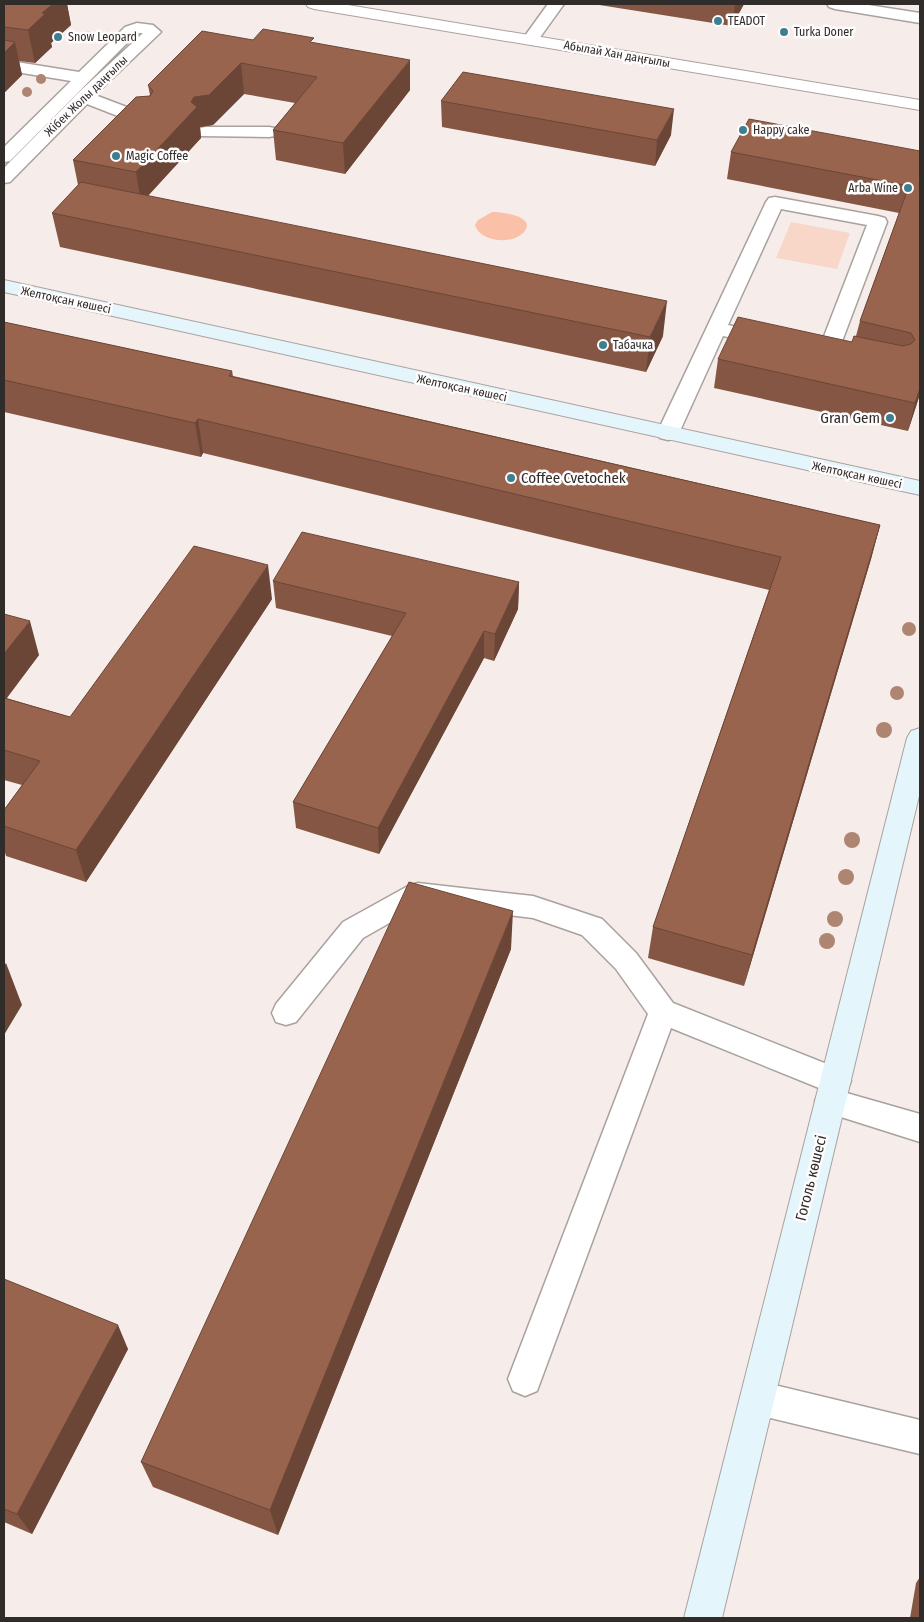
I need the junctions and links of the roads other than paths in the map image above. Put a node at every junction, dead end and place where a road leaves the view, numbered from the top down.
1 (314, 4) edge
2 (556, 4) edge
3 (835, 4) edge
4 (920, 18) edge
5 (530, 40) junction
6 (4, 65) edge
7 (83, 78) junction
8 (84, 97) junction
9 (920, 105) edge
10 (147, 121) edge
11 (206, 132) dead end
12 (269, 132) dead end
13 (4, 157) edge
14 (4, 178) edge
15 (4, 286) edge
16 (716, 328) junction
17 (668, 433) junction
18 (920, 488) edge
19 (920, 738) edge
20 (663, 1012) junction
21 (286, 1013) dead end
22 (833, 1091) junction
23 (920, 1128) edge
24 (525, 1379) dead end
25 (758, 1398) junction
26 (920, 1437) edge
27 (703, 1618) edge

1 - 5 street, Абылай Хан даңғылы
2 - 5 lane
3 - 4 lane
5 - 9 street, Абылай Хан даңғылы
6 - 7 lane
7 - 8 lane, Жібек Жолы даңғылы
7 - 13 lane, Жібек Жолы даңғылы
8 - 10 lane
8 - 14 lane, Жібек Жолы даңғылы
11 - 12 lane
15 - 17 main road, Желтоқсан көшесі
16 - 16 lane
16 - 17 lane
17 - 18 main road, Желтоқсан көшесі
19 - 22 main road, Гоголь көшесі
20 - 21 lane
20 - 22 lane
20 - 24 lane
22 - 23 lane
22 - 25 main road, Гоголь көшесі
25 - 26 lane
25 - 27 main road, Гоголь көшесі

